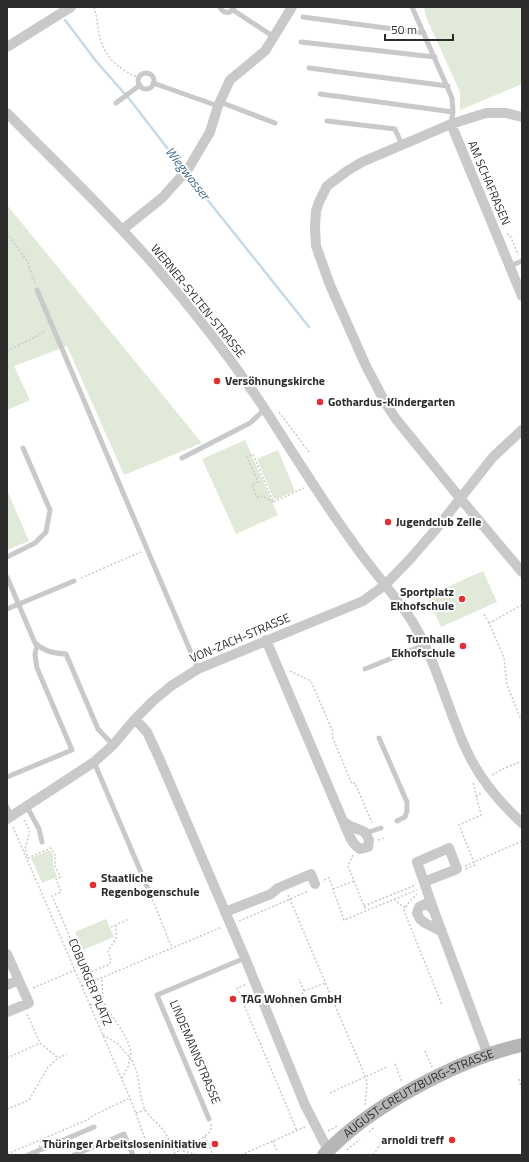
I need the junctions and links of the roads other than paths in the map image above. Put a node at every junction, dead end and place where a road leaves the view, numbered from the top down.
1 (71, 7) edge
2 (220, 7) edge
3 (292, 7) edge
4 (412, 7) edge
5 (233, 8) edge
6 (303, 17) dead end
7 (424, 33) junction
8 (274, 38) junction
9 (301, 42) dead end
10 (7, 47) edge
11 (435, 57) junction
12 (309, 68) dead end
13 (153, 83) junction
14 (140, 85) junction
15 (448, 86) junction
16 (320, 94) dead end
17 (116, 103) dead end
18 (219, 104) junction
19 (452, 112) junction
20 (7, 113) edge
21 (522, 117) edge
22 (327, 121) dead end
23 (275, 122) dead end
24 (451, 124) junction
25 (402, 145) junction
26 (122, 230) junction
27 (522, 261) edge
28 (510, 266) junction
29 (37, 290) road end
30 (522, 296) edge
31 (265, 409) junction
32 (522, 430) edge
33 (23, 448) dead end
34 (182, 458) dead end
35 (460, 498) junction
36 (7, 557) edge
37 (522, 572) edge
38 (7, 577) edge
39 (74, 581) road end
40 (385, 585) junction
41 (19, 604) junction
42 (7, 609) edge
43 (266, 640) junction
44 (37, 644) junction
45 (424, 644) junction
46 (198, 669) junction
47 (365, 669) dead end
48 (135, 719) junction
49 (379, 738) dead end
50 (113, 745) junction
51 (94, 762) junction
52 (7, 777) edge
53 (7, 807) edge
54 (15, 814) edge
55 (343, 821) junction
56 (397, 821) dead end
57 (522, 823) edge
58 (381, 828) dead end
59 (370, 832) junction
60 (42, 842) dead end
61 (422, 884) junction
62 (313, 887) road end
63 (149, 891) road end
64 (434, 911) junction
65 (225, 912) junction
66 (442, 931) junction
67 (7, 954) edge
68 (245, 958) junction
69 (18, 980) junction
70 (7, 985) edge
71 (7, 1012) edge
72 (522, 1045) edge
73 (488, 1055) junction
74 (209, 1119) road end
75 (94, 1127) dead end
76 (326, 1153) edge
77 (28, 1155) edge
78 (74, 1155) edge
79 (133, 1155) edge

1 - 10 street
2 - 5 lane
3 - 8 street
4 - 7 lane
5 - 8 lane
6 - 7 lane
7 - 11 lane
8 - 18 street
9 - 11 lane
11 - 15 lane
12 - 15 lane
13 - 14 lane
13 - 14 lane
13 - 18 lane
14 - 17 lane
15 - 19 lane
16 - 19 lane
18 - 23 lane
18 - 26 street
19 - 24 lane
20 - 26 street, WERNER-SYLTEN-STRASSE
21 - 24 street
22 - 25 lane
24 - 25 street
24 - 28 street, AM SCHAFRASEN
25 - 35 street
26 - 31 street, WERNER-SYLTEN-STRASSE
27 - 28 lane
28 - 30 street, AM SCHAFRASEN
29 - 46 lane
31 - 34 lane
31 - 40 street, WERNER-SYLTEN-STRASSE
32 - 35 street, VON-ZACH-STRASSE
33 - 36 lane
35 - 37 street
35 - 40 street, VON-ZACH-STRASSE
38 - 41 lane
39 - 41 lane
40 - 43 street, VON-ZACH-STRASSE
40 - 45 street, WERNER-SYLTEN-STRASSE
41 - 42 lane
41 - 44 lane
43 - 46 street, VON-ZACH-STRASSE
43 - 55 street
44 - 50 lane
44 - 52 lane
45 - 47 lane
45 - 57 street, WERNER-SYLTEN-STRASSE
46 - 48 street, VON-ZACH-STRASSE
48 - 50 street, VON-ZACH-STRASSE
48 - 65 street
49 - 56 lane
50 - 51 street, VON-ZACH-STRASSE
51 - 54 street, VON-ZACH-STRASSE
51 - 63 lane
53 - 54 lane
54 - 60 lane
55 - 59 street
55 - 59 street
58 - 59 lane
61 - 61 street
61 - 64 street
62 - 65 street
64 - 66 street
64 - 66 street
65 - 68 street
66 - 73 street
67 - 69 street
68 - 74 lane, LINDEMANNSTRASSE
68 - 76 street
69 - 70 street
69 - 71 street
72 - 73 street, AUGUST-CREUTZBURG-STRASSE
73 - 76 street, AUGUST-CREUTZBURG-STRASSE
75 - 77 lane
78 - 79 lane

